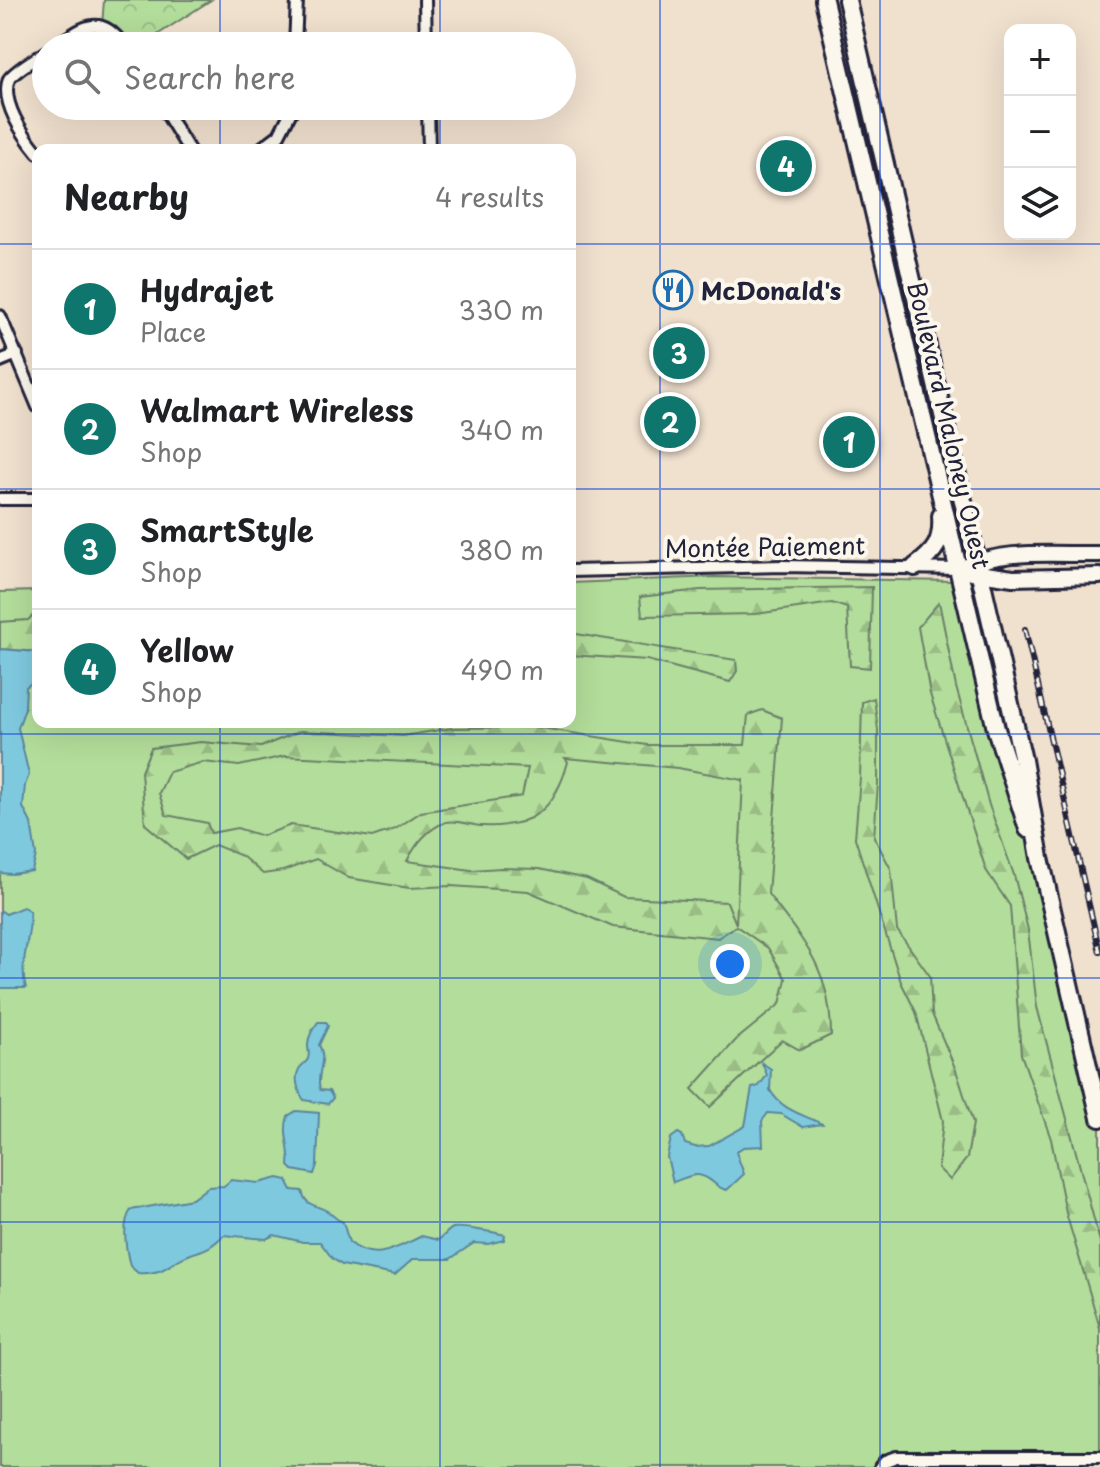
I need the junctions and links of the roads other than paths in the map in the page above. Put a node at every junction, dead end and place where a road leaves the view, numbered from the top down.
1 (297, 0) edge
2 (425, 0) edge
3 (824, 0) edge
4 (847, 0) edge
5 (77, 32) edge
6 (111, 32) edge
7 (296, 32) edge
8 (426, 32) edge
9 (32, 62) edge
10 (171, 120) edge
11 (287, 120) edge
12 (428, 120) edge
13 (185, 144) edge
14 (267, 144) edge
15 (429, 144) edge
16 (32, 145) edge
17 (0, 316) edge
18 (17, 354) junction
19 (0, 361) edge
20 (32, 392) edge
21 (937, 475) junction
22 (0, 499) edge
23 (32, 499) edge
24 (1100, 554) edge
25 (915, 567) junction
26 (979, 568) junction
27 (960, 569) junction
28 (576, 571) edge
29 (1100, 576) edge
30 (1040, 858) junction
31 (1100, 1118) edge
32 (1100, 1457) edge
33 (1004, 1462) edge
34 (880, 1467) edge

1 - 7 street
2 - 8 street
3 - 21 main road, Boulevard Maloney Ouest
4 - 26 main road, Boulevard Maloney Ouest
5 - 6 street
9 - 16 street
10 - 13 street
11 - 14 street
12 - 15 street
17 - 18 street
18 - 19 street
18 - 20 street
21 - 25 main road
21 - 27 main road, Boulevard Maloney Ouest
22 - 23 street
24 - 26 main road, Montée Paiement
25 - 27 street, Montée Paiement
25 - 28 street, Montée Paiement
26 - 27 main road, Montée Paiement
26 - 29 main road, Montée Paiement
26 - 30 main road, Boulevard Maloney Ouest
27 - 30 main road, Boulevard Maloney Ouest
30 - 31 main road, Boulevard Maloney Ouest
32 - 33 street
33 - 34 street

